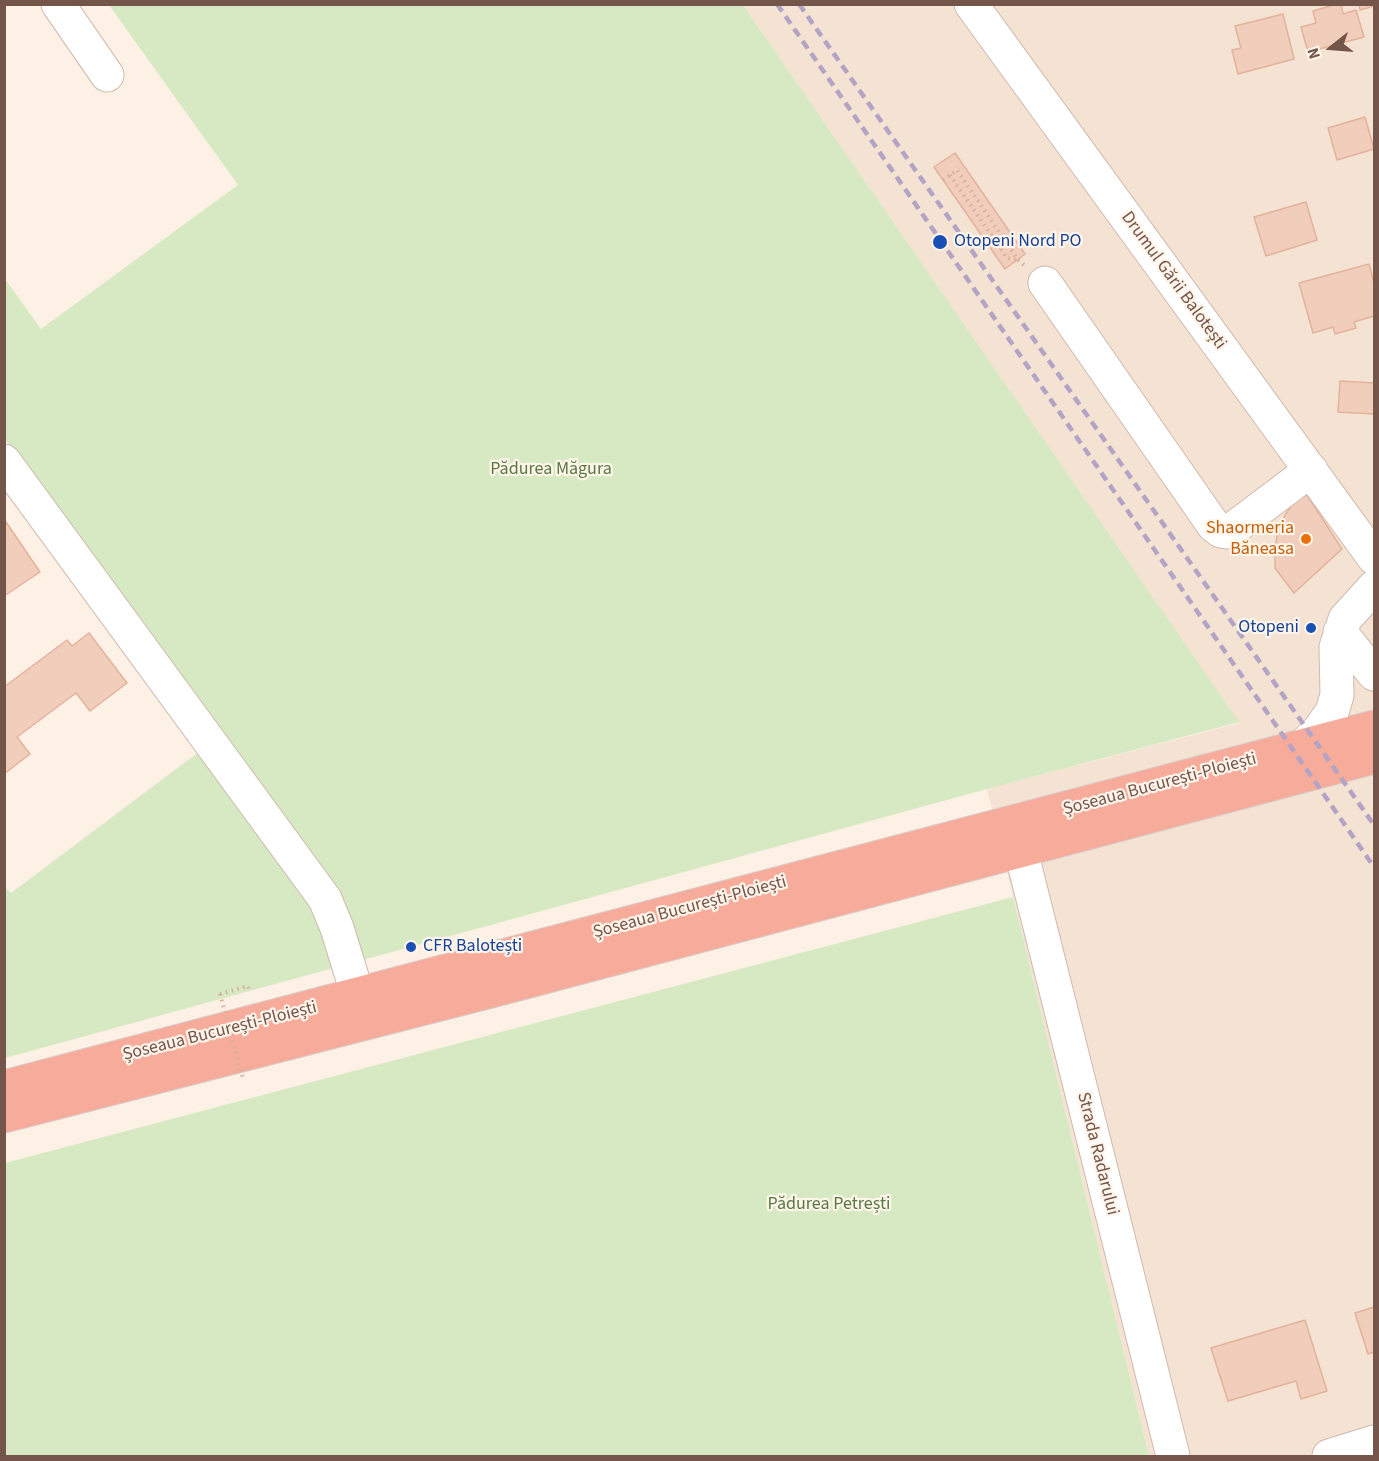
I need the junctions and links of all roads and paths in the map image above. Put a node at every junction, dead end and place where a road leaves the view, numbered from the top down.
1 (58, 4) edge
2 (971, 4) edge
3 (107, 75) dead end
4 (950, 175) junction
5 (943, 180) dead end
6 (1045, 283) dead end
7 (4, 461) edge
8 (1311, 470) junction
9 (1369, 542) edge
10 (1374, 587) edge
11 (1340, 632) junction
12 (1374, 674) edge
13 (1374, 727) edge
14 (1301, 748) junction
15 (1374, 758) edge
16 (1165, 784) junction
17 (1022, 851) junction
18 (248, 986) dead end
19 (362, 1010) junction
20 (243, 1078) dead end
21 (4, 1087) edge
22 (4, 1116) edge
23 (1374, 1443) edge
24 (1173, 1456) edge
25 (1329, 1456) edge

1 - 3 street
2 - 8 street, Drumul Gării Balotești
4 - 4 path
4 - 5 path
6 - 8 street
7 - 19 street
8 - 9 street, Drumul Gării Balotești
10 - 11 street
11 - 12 street
11 - 14 street
13 - 14 highway, Șoseaua București-Ploiești
14 - 16 highway, Șoseaua București-Ploiești
15 - 17 highway, Șoseaua București-Ploiești
16 - 17 highway
16 - 19 highway, Șoseaua București-Ploiești
17 - 19 highway, Șoseaua București-Ploiești
17 - 24 street, Strada Radarului
18 - 20 path, bridge
19 - 21 highway, Șoseaua București-Ploiești
19 - 22 highway, Șoseaua București-Ploiești
23 - 25 street

